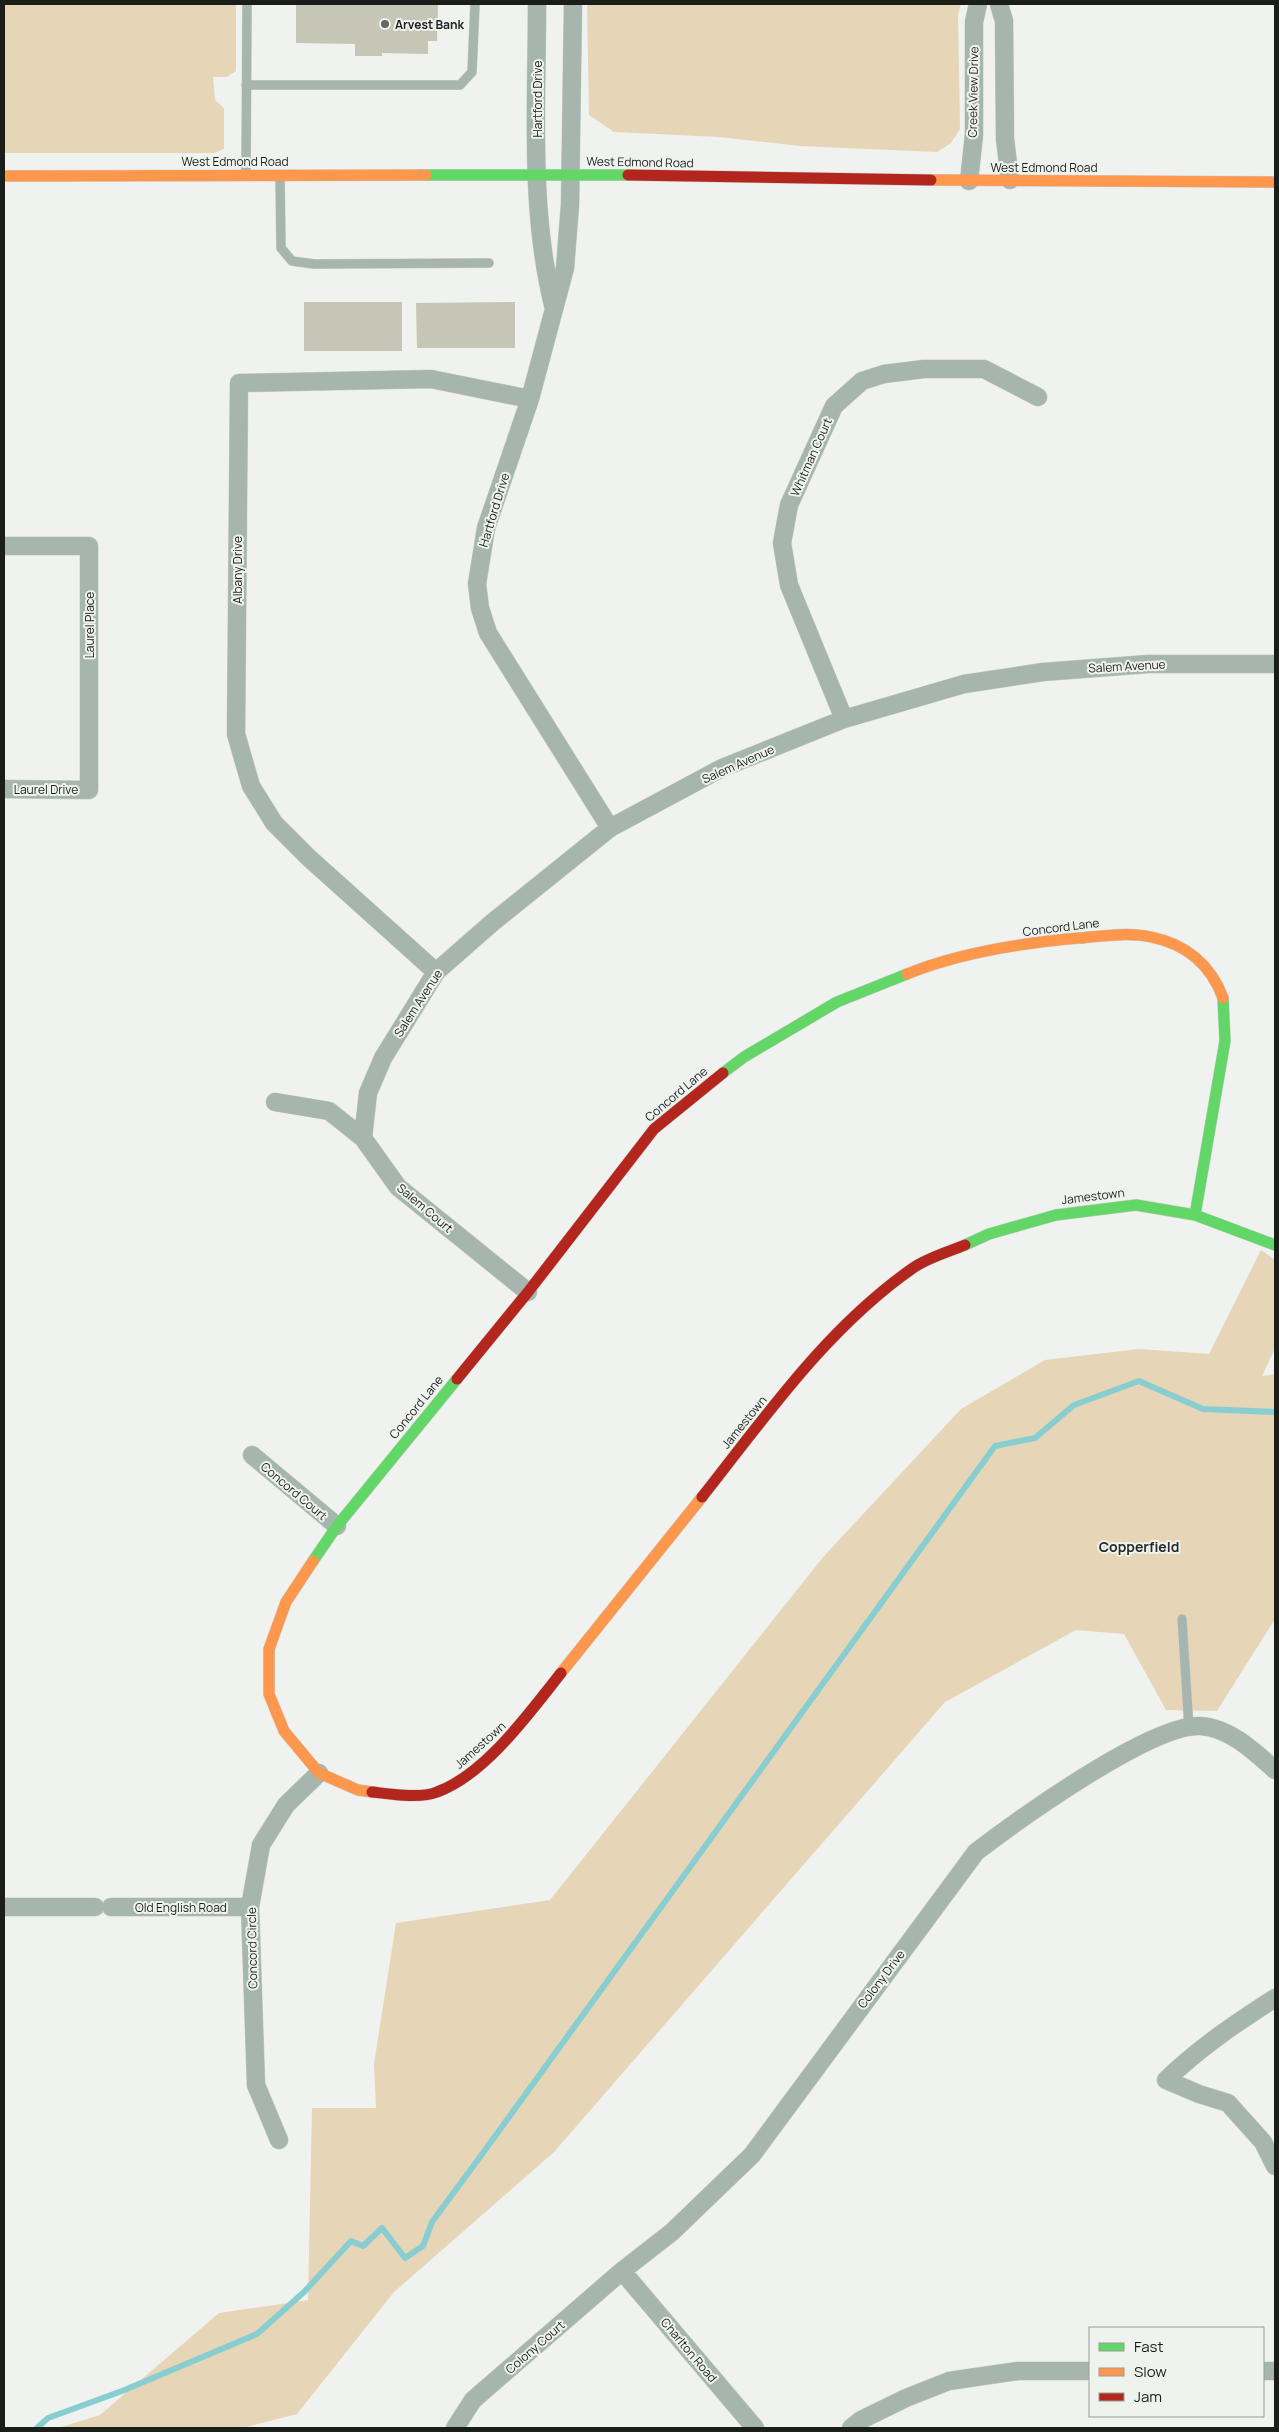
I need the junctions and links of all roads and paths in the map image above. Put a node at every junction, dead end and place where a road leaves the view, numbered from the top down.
1 (247, 4) edge
2 (476, 4) edge
3 (537, 4) edge
4 (573, 4) edge
5 (978, 4) edge
6 (999, 4) edge
7 (246, 85) junction
8 (537, 174) junction
9 (571, 174) junction
10 (246, 175) junction
11 (280, 175) junction
12 (4, 176) edge
13 (1010, 180) junction
14 (969, 181) junction
15 (1275, 182) edge
16 (489, 263) dead end
17 (555, 312) junction
18 (1038, 397) dead end
19 (530, 399) junction
20 (4, 546) edge
21 (1275, 664) edge
22 (844, 719) junction
23 (4, 789) edge
24 (89, 790) joint
25 (610, 828) junction
26 (436, 972) junction
27 (275, 1102) dead end
28 (363, 1138) junction
29 (1196, 1215) junction
30 (1275, 1245) edge
31 (528, 1292) junction
32 (252, 1455) dead end
33 (337, 1526) junction
34 (1182, 1619) dead end
35 (1182, 1729) junction
36 (1275, 1770) edge
37 (319, 1773) junction
38 (4, 1907) edge
39 (250, 1907) junction
40 (1275, 1998) edge
41 (279, 2140) dead end
42 (1275, 2166) edge
43 (622, 2271) junction
44 (1089, 2371) edge
45 (455, 2428) edge
46 (755, 2428) edge
47 (851, 2428) edge

1 - 7 lane
2 - 7 lane
3 - 8 street, Hartford Drive
4 - 9 street, Hartford Drive
5 - 14 street, Creek View Drive
6 - 13 street
7 - 10 lane
8 - 9 street, West Edmond Road
8 - 11 street, West Edmond Road
8 - 17 street, Hartford Drive
9 - 14 street, West Edmond Road
9 - 17 street, Hartford Drive
10 - 11 street, West Edmond Road
10 - 12 street, West Edmond Road
11 - 16 lane
13 - 14 street, West Edmond Road
13 - 15 street, West Edmond Road
17 - 19 street, Hartford Drive
18 - 22 street, Whitman Court
19 - 25 street, Hartford Drive
19 - 26 street, Albany Drive
20 - 24 street, Laurel Place
21 - 22 street, Salem Avenue
22 - 25 street, Salem Avenue
23 - 24 street, Laurel Drive
25 - 26 street, Salem Avenue
26 - 28 street, Salem Avenue
27 - 28 street, Salem Court
28 - 31 street, Salem Court
29 - 30 street, Jamestown
29 - 31 street, Concord Lane
29 - 37 street, Jamestown
31 - 33 street, Concord Lane
32 - 33 street, Concord Court
33 - 37 street, Concord Lane
34 - 35 lane
35 - 36 street
35 - 43 street, Colony Drive
37 - 39 street, Concord Circle
38 - 39 street, Old English Road
39 - 41 street, Concord Circle
40 - 42 street
43 - 45 street, Colony Court
43 - 46 street, Charlton Road
44 - 47 street

